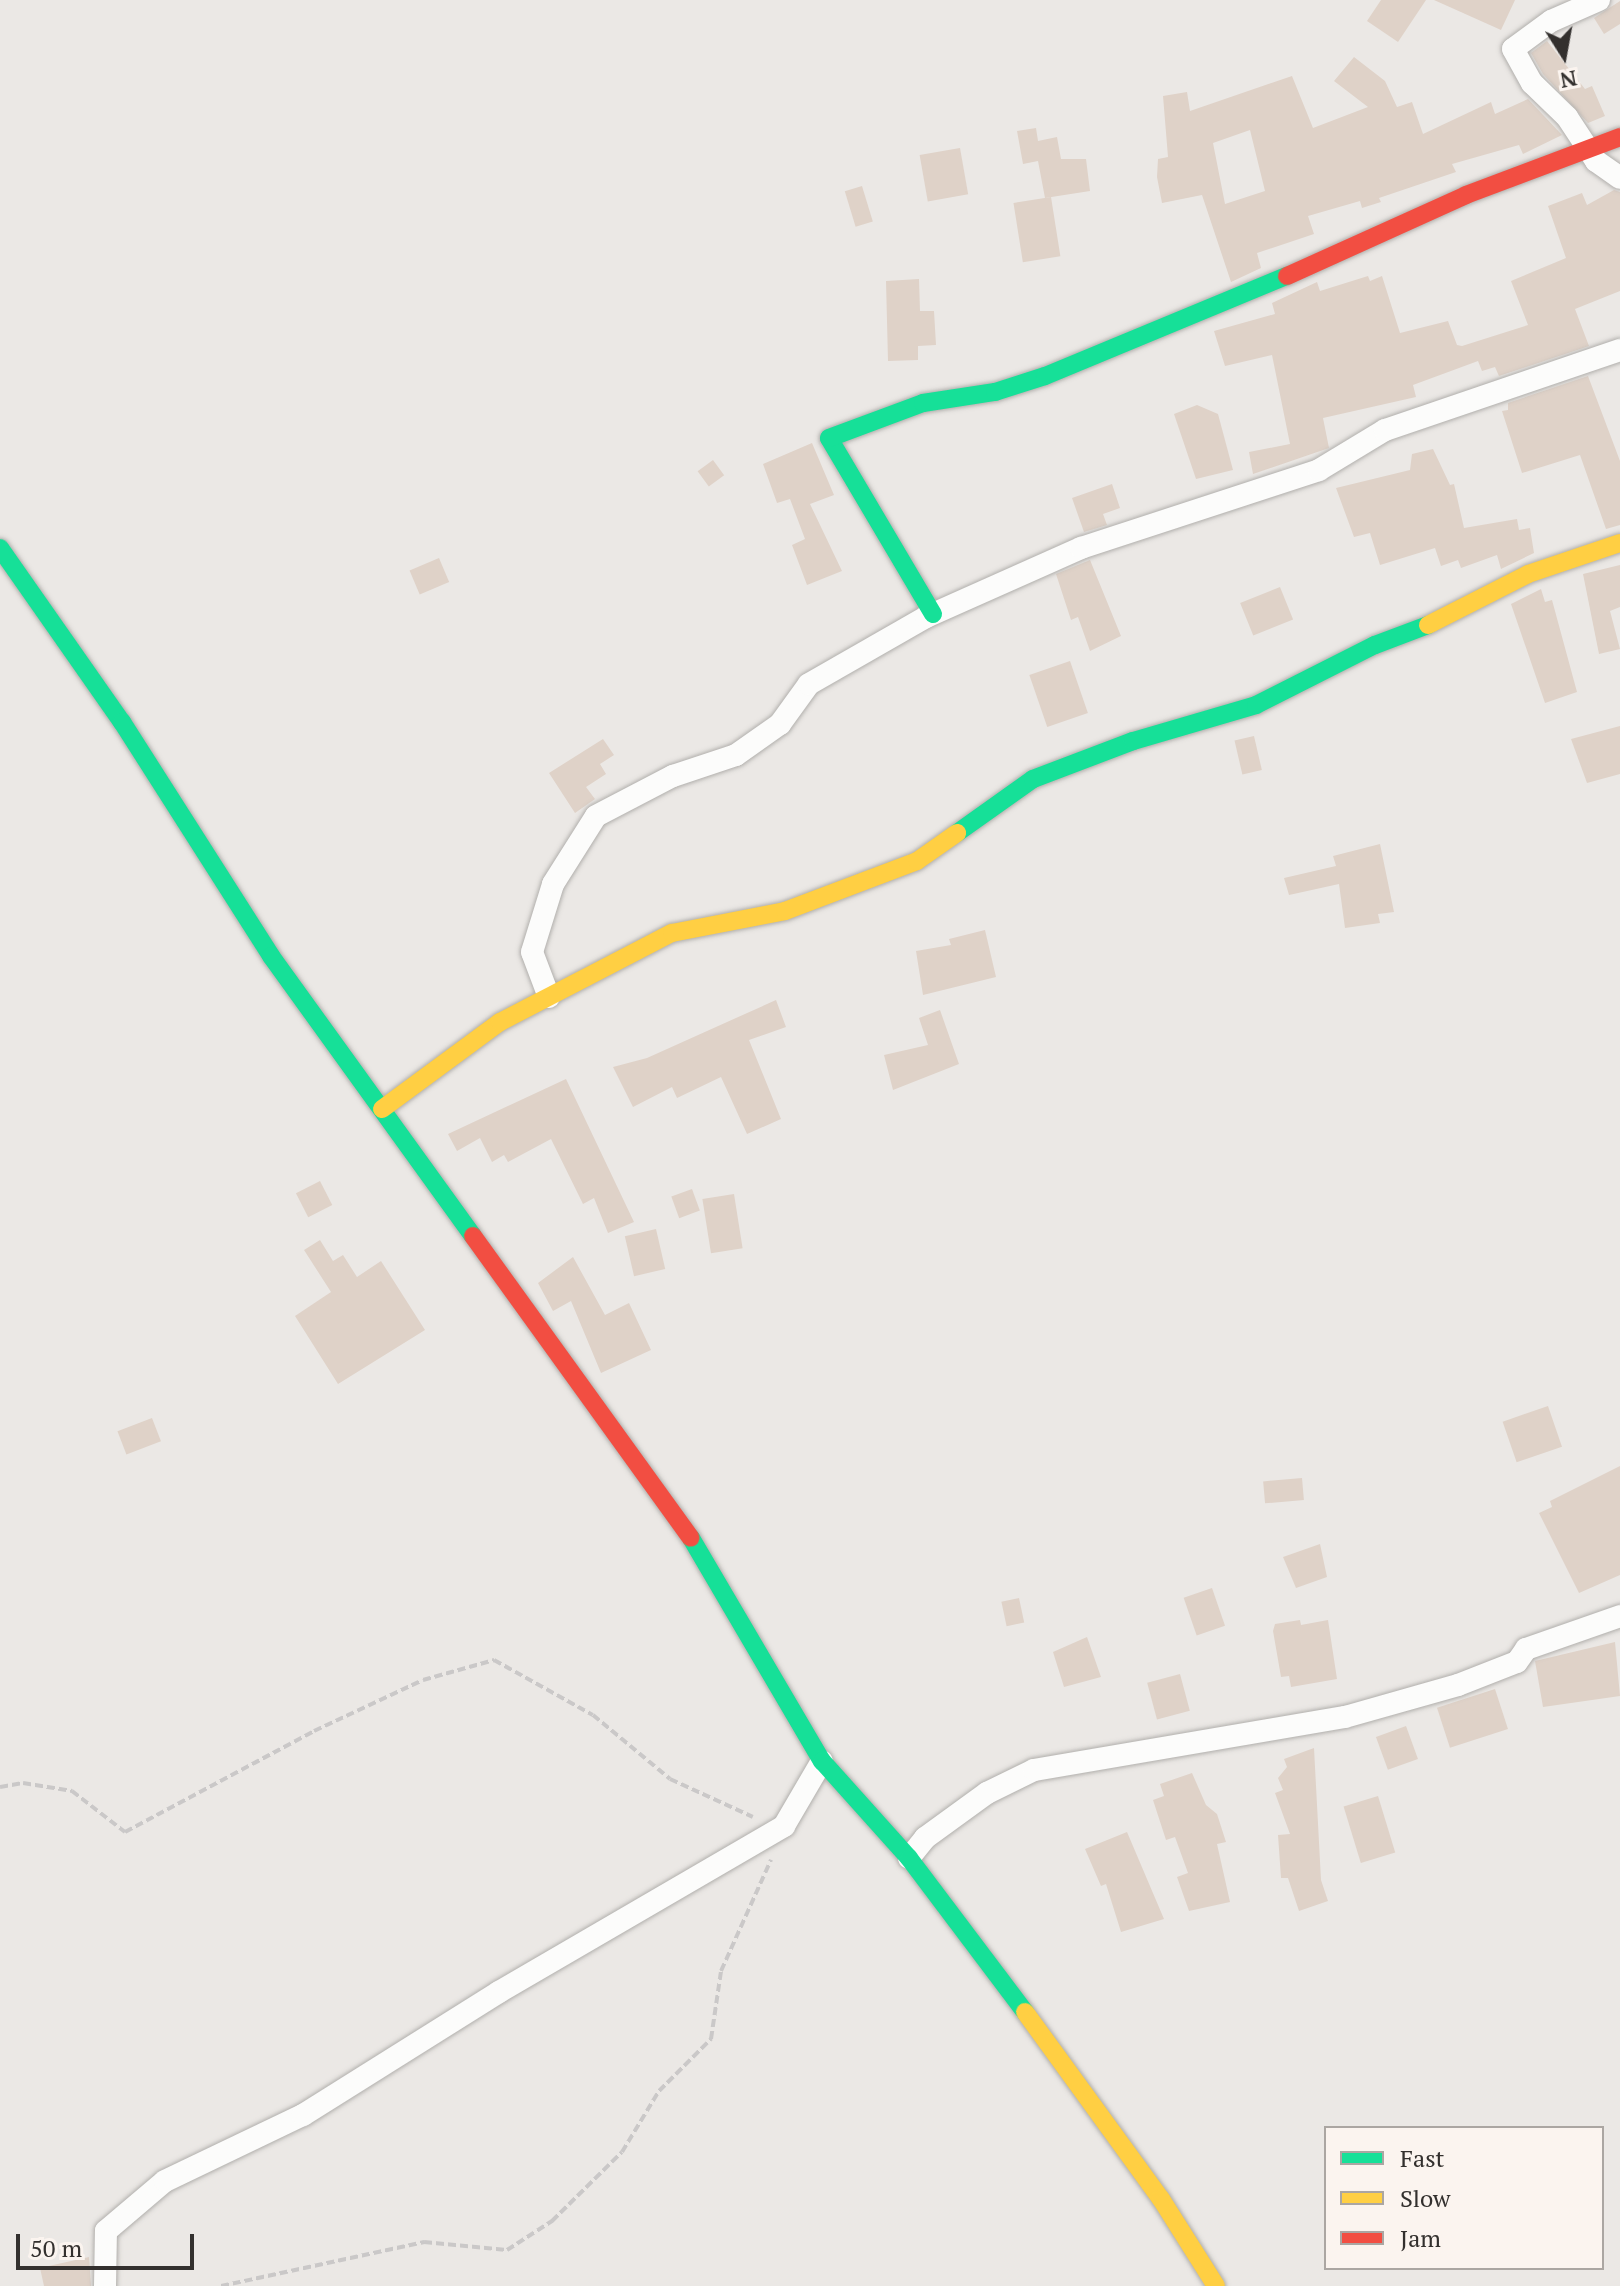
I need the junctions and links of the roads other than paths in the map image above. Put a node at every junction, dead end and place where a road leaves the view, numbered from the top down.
1 (1599, 0) edge
2 (1620, 137) edge
3 (1587, 148) junction
4 (1620, 178) edge
5 (1620, 350) edge
6 (1620, 543) edge
7 (0, 548) edge
8 (933, 614) junction
9 (549, 997) junction
10 (382, 1109) junction
11 (1620, 1616) edge
12 (822, 1761) junction
13 (909, 1858) junction
14 (105, 2286) edge
15 (1216, 2286) edge

1 - 3 street
2 - 3 street
3 - 4 street
3 - 8 street
5 - 8 street
6 - 9 street
7 - 10 street
8 - 9 street
9 - 10 street
10 - 12 street
11 - 13 street
12 - 13 street
12 - 14 street
13 - 15 street

